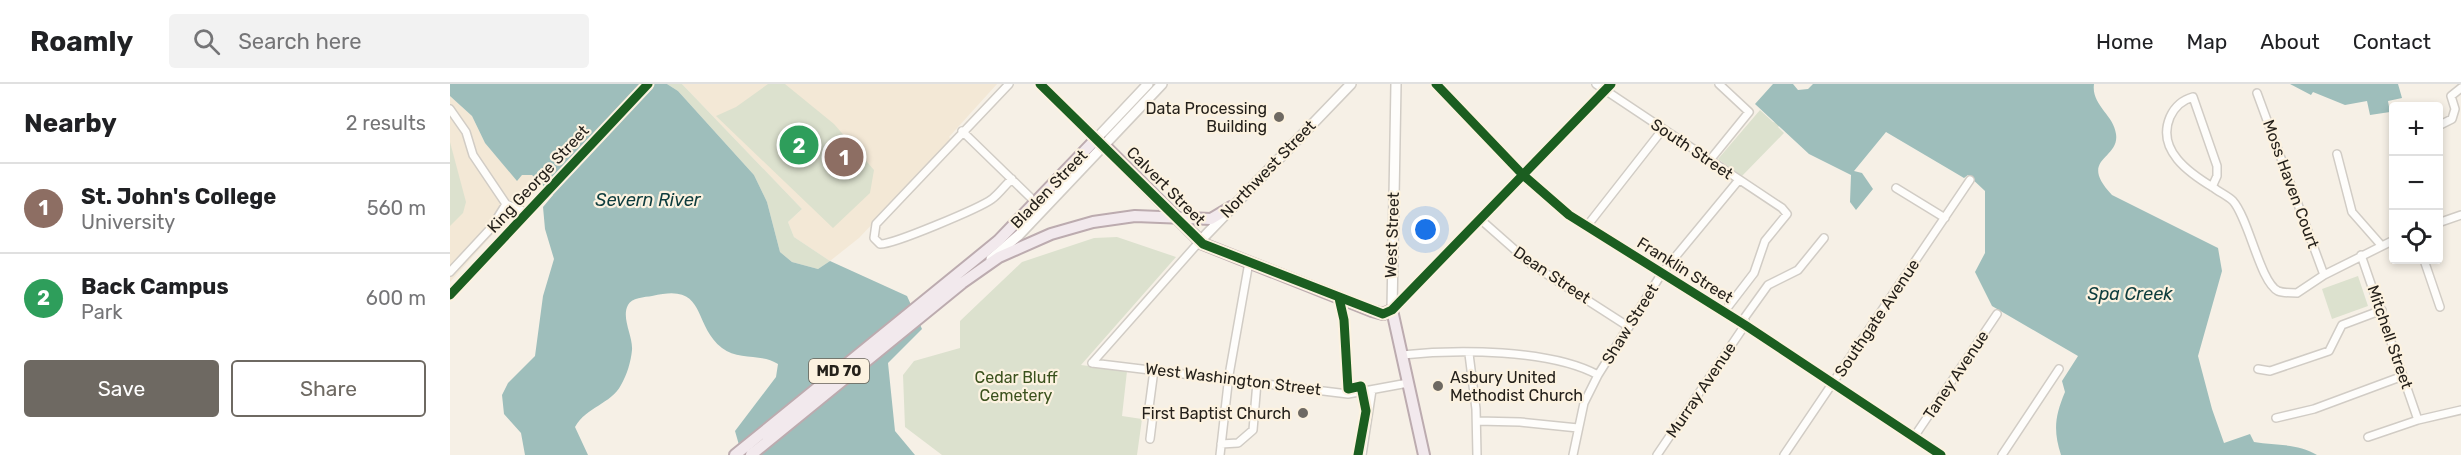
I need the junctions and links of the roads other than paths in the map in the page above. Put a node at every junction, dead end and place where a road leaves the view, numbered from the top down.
1 (648, 84) edge
2 (1009, 84) edge
3 (1040, 84) edge
4 (1148, 84) edge
5 (1162, 84) edge
6 (1351, 84) edge
7 (1396, 84) edge
8 (1436, 84) edge
9 (1596, 84) edge
10 (1611, 84) edge
11 (1719, 84) edge
12 (2461, 88) edge
13 (1604, 91) junction
14 (2257, 93) dead end
15 (450, 109) edge
16 (2443, 124) edge
17 (1663, 129) junction
18 (962, 131) junction
19 (1101, 142) junction
20 (2337, 154) dead end
21 (1710, 160) junction
22 (1523, 175) junction
23 (1012, 179) junction
24 (1970, 180) dead end
25 (1738, 181) junction
26 (2212, 187) junction
27 (1896, 188) dead end
28 (1030, 197) dead end
29 (506, 204) junction
30 (1232, 207) junction
31 (528, 213) junction
32 (2461, 215) edge
33 (1174, 217) junction
34 (1945, 218) junction
35 (1480, 219) junction
36 (2443, 222) edge
37 (1587, 226) junction
38 (1824, 238) dead end
39 (1200, 241) junction
40 (2389, 242) edge
41 (2381, 245) junction
42 (2361, 255) junction
43 (1249, 262) junction
44 (2425, 264) edge
45 (450, 272) edge
46 (1662, 273) junction
47 (973, 274) junction
48 (2324, 274) junction
49 (946, 290) junction
50 (450, 295) edge
51 (2440, 307) dead end
52 (1392, 310) junction
53 (2382, 310) junction
54 (1724, 312) junction
55 (1997, 314) dead end
56 (1745, 325) junction
57 (1629, 327) junction
58 (1469, 354) junction
59 (1402, 355) junction
60 (1092, 363) joint
61 (2059, 369) dead end
62 (2258, 369) dead end
63 (1154, 370) junction
64 (1598, 375) junction
65 (2403, 376) junction
66 (1229, 379) junction
67 (1257, 382) junction
68 (1408, 383) junction
69 (1833, 384) junction
70 (1372, 390) junction
71 (2461, 410) edge
72 (2276, 418) dead end
73 (2418, 420) junction
74 (1477, 422) junction
75 (1578, 428) junction
76 (1914, 437) junction
77 (2368, 437) dead end
78 (1150, 439) dead end
79 (1221, 444) junction
80 (735, 455) edge
81 (751, 455) edge
82 (1220, 455) edge
83 (1362, 455) edge
84 (1424, 455) edge
85 (1477, 455) edge
86 (1573, 455) edge
87 (1657, 455) edge
88 (1784, 455) edge
89 (1941, 455) edge
90 (2002, 455) edge

1 - 31 main road, King George Street
2 - 18 street
3 - 19 street, Calvert Street
4 - 19 main road, Bladen Street / MD 70
5 - 19 main road, Bladen Street / MD 70
6 - 30 main road, Northwest Street
7 - 52 main road, West Street
8 - 22 street, Franklin Street
9 - 13 street, South Street
10 - 13 street
11 - 21 street
12 - 16 street
13 - 17 street, South Street
13 - 22 street
14 - 48 street, Moss Haven Court
15 - 29 street
17 - 21 street, South Street
17 - 37 street
18 - 23 street
18 - 23 street
19 - 33 main road, Calvert Street
19 - 47 main road, Bladen Street / MD 70
19 - 49 main road, Bladen Street / MD 70
20 - 41 street
21 - 25 street, South Street
22 - 35 street
22 - 37 street, Franklin Street
23 - 28 street
24 - 34 street, Southgate Avenue
25 - 46 street, Shaw Street
25 - 54 street, South Street
26 - 26 street
26 - 48 street
27 - 34 street
29 - 31 street
29 - 45 street
30 - 33 main road
30 - 39 main road, Northwest Street
31 - 50 main road, King George Street
32 - 36 street
33 - 39 main road, Calvert Street
33 - 47 main road
34 - 69 street, Southgate Avenue
35 - 52 street
35 - 57 street, Dean Street
37 - 46 street, Franklin Street
38 - 56 street, Murray Avenue
39 - 43 main road, Calvert Street
39 - 60 street, Northwest Street
40 - 41 street
41 - 42 street
42 - 48 street
42 - 53 street, Mitchell Street
43 - 52 main road, Calvert Street
43 - 66 street
44 - 51 street
46 - 54 street, Franklin Street
46 - 57 street, Shaw Street
47 - 49 main road, MD 70
49 - 80 main road, MD 70
49 - 81 main road, MD 70
52 - 59 main road, West Street
53 - 62 street
53 - 65 street, Mitchell Street
54 - 56 street, Franklin Street
55 - 76 street, Taney Avenue
56 - 69 street, Franklin Street
56 - 87 street, Murray Avenue
57 - 64 street, Shaw Street
58 - 59 street
58 - 64 street
58 - 74 street
59 - 68 main road, West Street
60 - 63 street, West Washington Street
61 - 90 street
63 - 66 street, West Washington Street
63 - 78 street
64 - 75 street, Shaw Street
65 - 72 street
65 - 73 street, Mitchell Street
66 - 67 street, West Washington Street
66 - 79 street
67 - 70 street, West Washington Street
67 - 79 street
68 - 70 street, West Washington Street
68 - 84 main road, West Street
69 - 76 street, Franklin Street
69 - 88 street, Southgate Avenue
70 - 83 street
71 - 73 street
73 - 77 street
74 - 75 street
74 - 85 street
75 - 86 street, Shaw Street
76 - 89 street, Franklin Street
79 - 82 street

